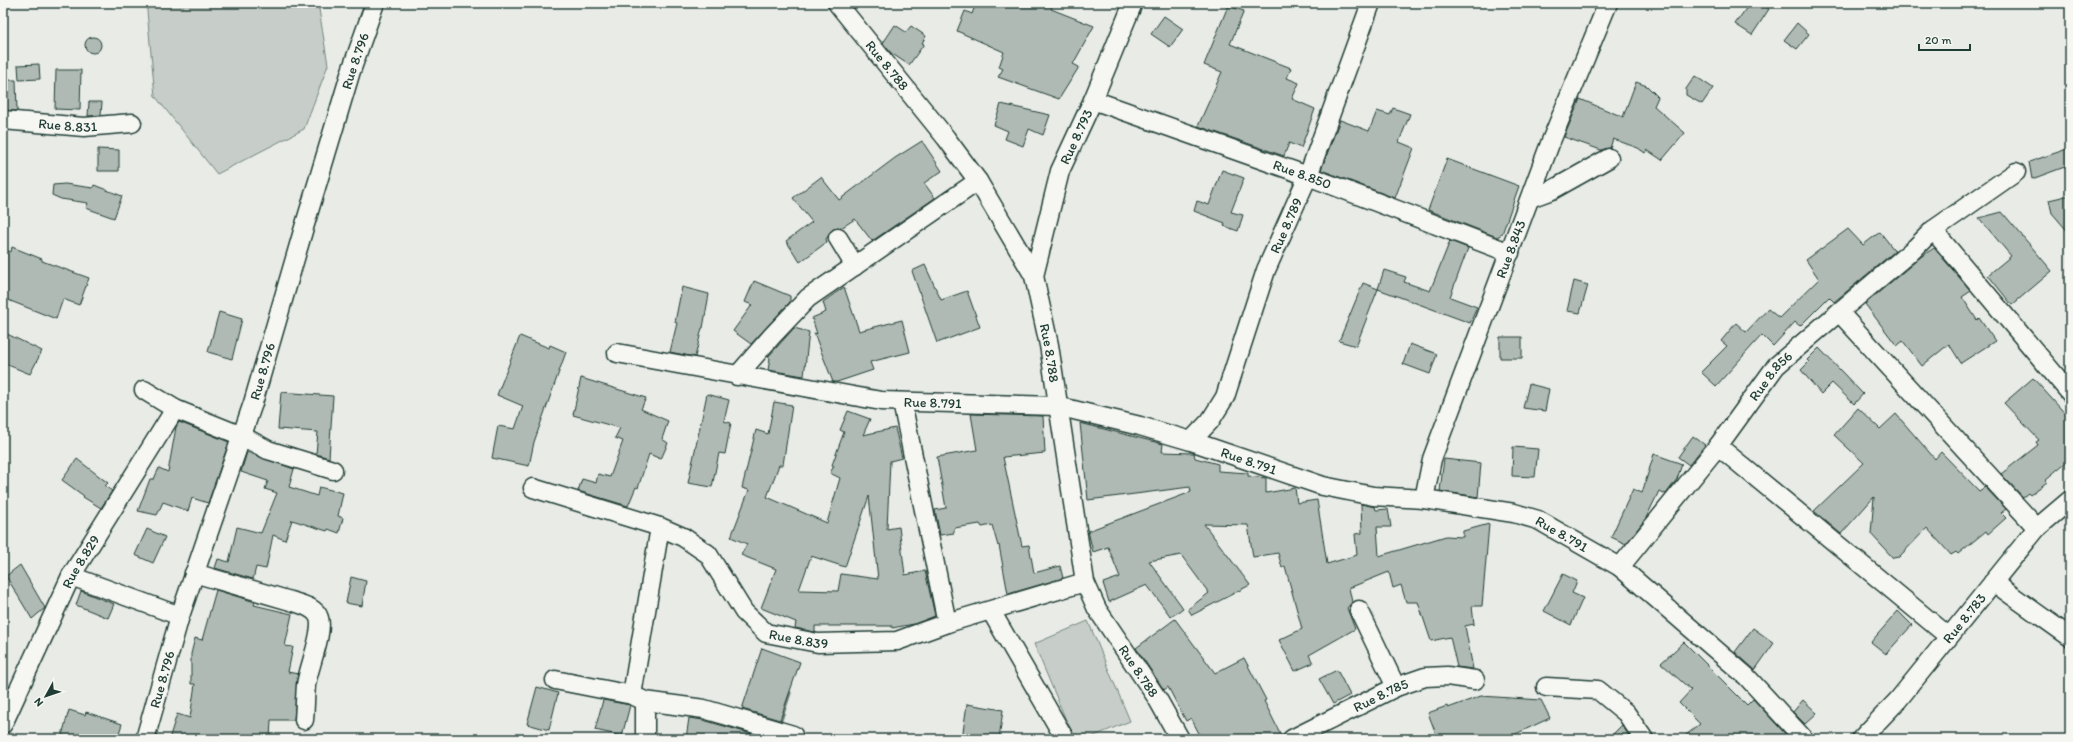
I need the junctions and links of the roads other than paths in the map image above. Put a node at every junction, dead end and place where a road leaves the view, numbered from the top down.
1 (375, 3) edge
2 (838, 3) edge
3 (1133, 3) edge
4 (1372, 3) edge
5 (1608, 3) edge
6 (1093, 100) junction
7 (3, 120) edge
8 (132, 123) dead end
9 (1609, 158) dead end
10 (2016, 172) dead end
11 (1308, 176) junction
12 (978, 181) junction
13 (1530, 198) junction
14 (1933, 230) junction
15 (838, 238) dead end
16 (1510, 252) junction
17 (855, 266) junction
18 (1034, 276) junction
19 (1839, 312) junction
20 (617, 353) dead end
21 (737, 376) junction
22 (144, 390) dead end
23 (2070, 393) edge
24 (902, 402) junction
25 (1057, 406) junction
26 (175, 409) junction
27 (242, 436) junction
28 (1191, 441) junction
29 (1718, 446) junction
30 (333, 470) dead end
31 (533, 488) dead end
32 (1424, 499) junction
33 (2070, 500) edge
34 (660, 527) junction
35 (2037, 528) junction
36 (1620, 566) junction
37 (194, 573) junction
38 (71, 576) junction
39 (1085, 582) junction
40 (1993, 582) junction
41 (991, 610) junction
42 (1359, 610) dead end
43 (180, 616) junction
44 (947, 623) junction
45 (1948, 636) junction
46 (2070, 637) edge
47 (555, 680) dead end
48 (1475, 680) dead end
49 (1396, 687) junction
50 (1546, 687) dead end
51 (638, 698) junction
52 (304, 720) dead end
53 (3, 724) edge
54 (793, 735) dead end
55 (145, 739) edge
56 (645, 739) edge
57 (1064, 739) edge
58 (1180, 739) edge
59 (1292, 739) edge
60 (1644, 739) edge
61 (1804, 739) edge
62 (1861, 739) edge

1 - 27 street, Rue 8.796
2 - 12 street, Rue 8.788
3 - 6 street, Rue 8.793
4 - 11 street, Rue 8.789
5 - 13 street, Rue 8.843
6 - 11 street, Rue 8.850
6 - 18 street, Rue 8.793
7 - 8 street, Rue 8.831
9 - 13 street
10 - 14 street, Rue 8.856
11 - 16 street, Rue 8.850
11 - 28 street, Rue 8.789
12 - 17 street
12 - 18 street, Rue 8.788
13 - 16 street, Rue 8.843
14 - 19 street, Rue 8.856
14 - 23 street
15 - 17 street
16 - 32 street, Rue 8.843
17 - 21 street
18 - 25 street, Rue 8.788
19 - 29 street, Rue 8.856
19 - 35 street
20 - 21 street, Rue 8.791
21 - 24 street, Rue 8.791
22 - 26 street
24 - 25 street, Rue 8.791
24 - 44 street
25 - 28 street, Rue 8.791
25 - 39 street, Rue 8.788
26 - 27 street
26 - 38 street, Rue 8.829
27 - 30 street
27 - 37 street, Rue 8.796
28 - 32 street, Rue 8.791
29 - 36 street, Rue 8.856
29 - 45 street
31 - 34 street, Rue 8.839
32 - 36 street, Rue 8.791
33 - 35 street, Rue 8.783
34 - 44 street, Rue 8.839
34 - 51 street
35 - 40 street, Rue 8.783
36 - 61 street, Rue 8.791
37 - 43 street, Rue 8.796
37 - 52 street
38 - 43 street
38 - 53 street, Rue 8.829
39 - 41 street, Rue 8.839
39 - 58 street, Rue 8.788
40 - 45 street, Rue 8.783
40 - 46 street
41 - 44 street, Rue 8.839
41 - 57 street
42 - 49 street
43 - 55 street, Rue 8.796
45 - 62 street, Rue 8.783
47 - 51 street
48 - 49 street, Rue 8.785
49 - 59 street, Rue 8.785
50 - 60 street
51 - 54 street
51 - 56 street

